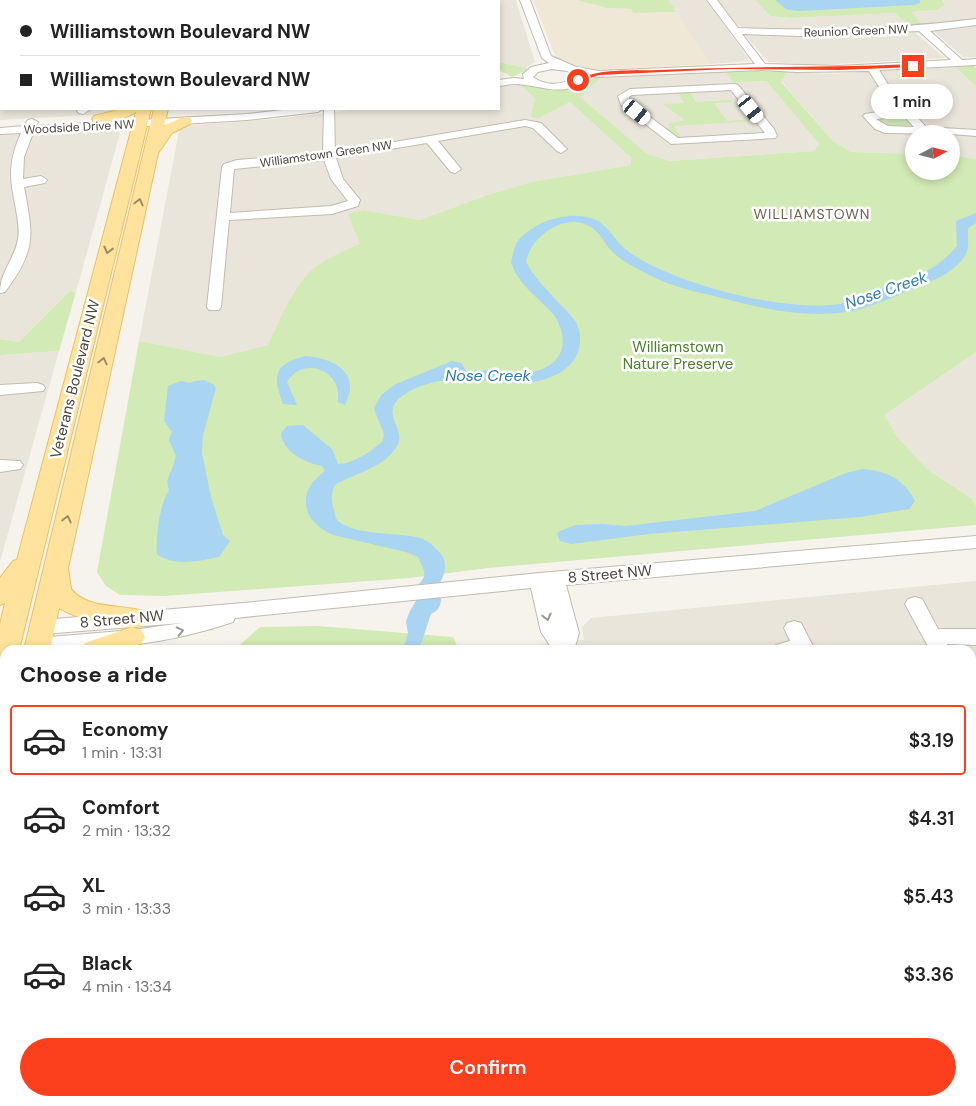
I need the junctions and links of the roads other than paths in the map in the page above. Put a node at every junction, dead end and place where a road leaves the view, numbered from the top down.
1 (526, 0) edge
2 (712, 0) edge
3 (976, 22) edge
4 (920, 28) junction
5 (735, 31) junction
6 (547, 58) junction
7 (976, 62) edge
8 (960, 63) junction
9 (762, 67) junction
10 (873, 68) junction
11 (570, 69) junction
12 (532, 70) junction
13 (670, 70) junction
14 (599, 74) junction
15 (578, 80) junction
16 (502, 82) edge
17 (537, 84) junction
18 (682, 89) junction
19 (308, 110) edge
20 (329, 110) edge
21 (906, 112) junction
22 (278, 113) junction
23 (148, 115) edge
24 (99, 120) joint
25 (185, 121) junction
26 (0, 124) edge
27 (918, 125) edge
28 (31, 126) junction
29 (905, 130) edge
30 (0, 131) edge
31 (960, 132) edge
32 (976, 133) edge
33 (430, 139) junction
34 (561, 149) dead end
35 (150, 153) junction
36 (329, 156) junction
37 (455, 169) dead end
38 (41, 180) dead end
39 (17, 184) junction
40 (222, 217) junction
41 (0, 289) edge
42 (214, 307) dead end
43 (37, 388) dead end
44 (0, 390) edge
45 (976, 542) edge
46 (29, 558) junction
47 (56, 567) junction
48 (547, 580) junction
49 (0, 596) edge
50 (915, 604) dead end
51 (134, 628) junction
52 (976, 638) edge
53 (39, 641) edge
54 (936, 643) edge
55 (5, 644) edge
56 (103, 645) edge
57 (560, 645) edge

1 - 6 street
2 - 5 street
3 - 4 street, Reunion Green NW
4 - 5 street, Reunion Green NW
4 - 8 street
5 - 9 street
6 - 11 street
6 - 12 street
7 - 8 street
8 - 10 street
9 - 10 street
9 - 13 street
10 - 21 street
11 - 12 street
11 - 14 street
11 - 15 street
12 - 16 street
12 - 17 street
13 - 14 street
13 - 18 street
14 - 15 street
15 - 17 street
16 - 17 street
18 - 18 street
19 - 22 street, Woodside Drive NW
20 - 36 street
21 - 27 street
21 - 29 street
22 - 23 street, Woodside Drive NW
22 - 25 street
23 - 24 main road
23 - 25 street
23 - 28 street, Woodside Drive NW
23 - 35 main road, Veterans Boulevard NW
23 -> 46 main road, Veterans Boulevard NW
24 - 28 street, Woodside Drive NW
25 - 35 main road
26 - 28 street, Woodside Drive NW
28 - 30 street, Woodside Drive NW
28 - 39 street
31 - 32 street
33 - 34 street, Williamstown Green NW
33 - 36 street, Williamstown Green NW
33 - 37 street
47 -> 35 main road, Veterans Boulevard NW
36 - 40 street, Williamstown Green NW
36 - 40 street
38 - 39 street
39 - 41 street
40 - 42 street, Williamstown Green NW
43 - 44 street
45 - 48 street, 8 Street NW
46 - 49 main road
46 - 55 main road, Veterans Boulevard NW
47 - 51 main road
47 - 53 main road, Veterans Boulevard NW
48 - 51 street, 8 Street NW
48 - 57 street
50 - 54 street
51 - 53 street, 8 Street NW
51 - 56 main road
52 - 54 street
53 - 55 main road, 8 Street NW

